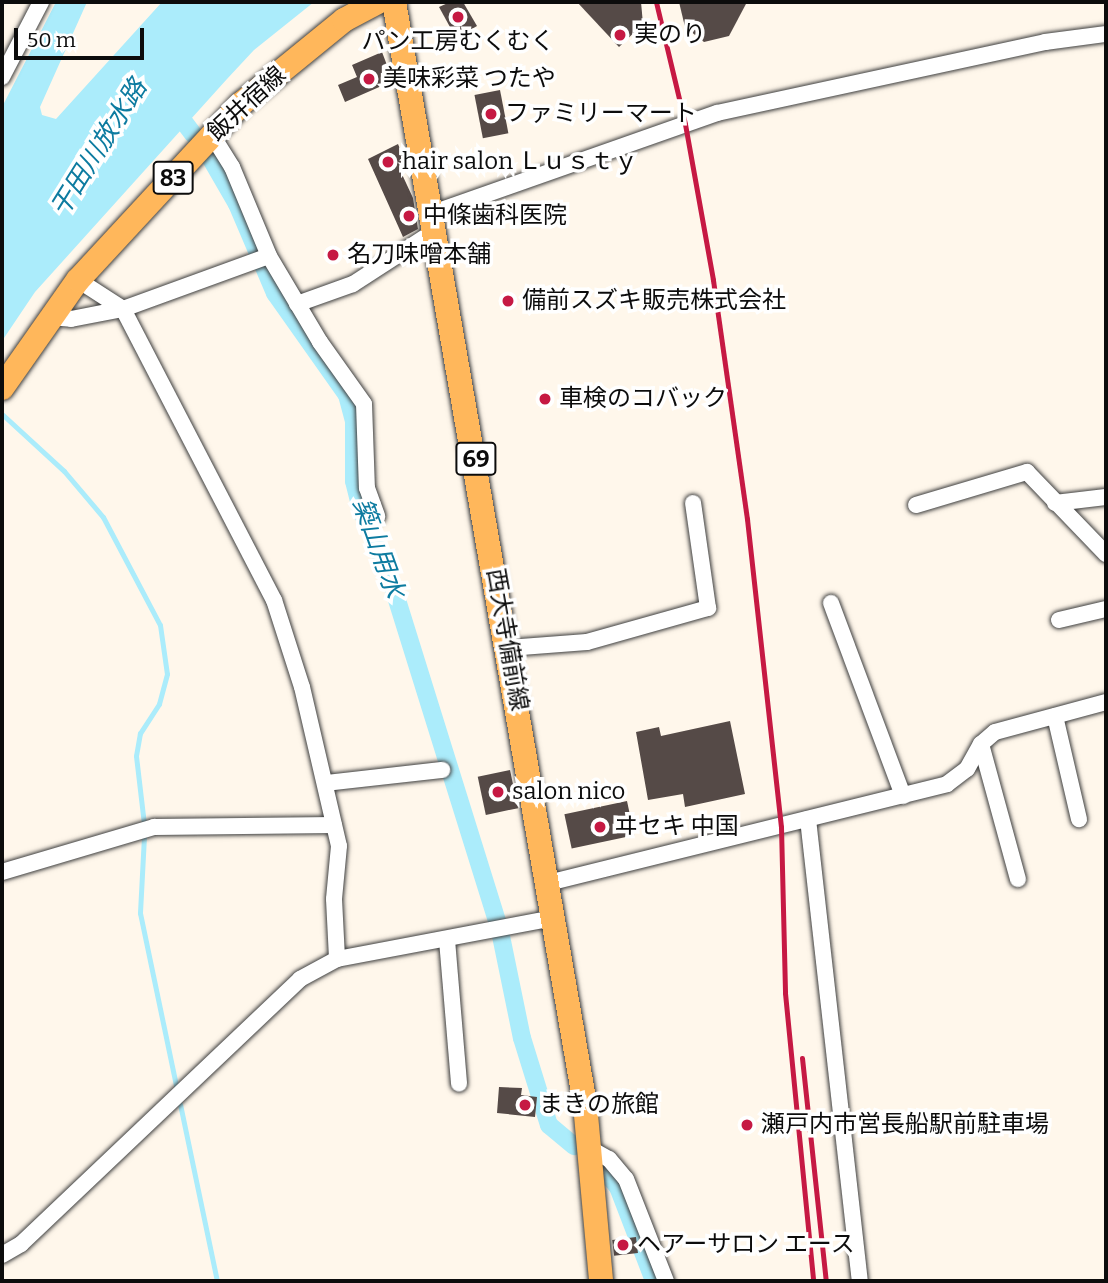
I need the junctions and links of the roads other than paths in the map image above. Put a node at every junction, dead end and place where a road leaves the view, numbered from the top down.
1 (41, 2) edge
2 (378, 2) edge
3 (394, 2) edge
4 (1106, 34) edge
5 (2, 77) edge
6 (212, 135) junction
7 (435, 222) junction
8 (262, 259) junction
9 (78, 280) junction
10 (297, 304) junction
11 (123, 309) junction
12 (50, 317) junction
13 (2, 388) edge
14 (1106, 498) edge
15 (693, 503) dead end
16 (1055, 503) junction
17 (916, 505) dead end
18 (377, 516) dead end
19 (1106, 554) edge
20 (831, 603) dead end
21 (1106, 609) edge
22 (1059, 620) dead end
23 (508, 648) junction
24 (1106, 702) edge
25 (1055, 716) junction
26 (981, 744) junction
27 (442, 770) dead end
28 (326, 783) junction
29 (903, 796) junction
30 (1079, 818) dead end
31 (808, 820) junction
32 (334, 825) junction
33 (2, 873) edge
34 (1018, 879) dead end
35 (548, 883) junction
36 (554, 918) junction
37 (447, 940) junction
38 (337, 959) junction
39 (459, 1084) dead end
40 (589, 1148) junction
41 (2, 1255) edge
42 (601, 1281) edge
43 (666, 1281) edge
44 (860, 1281) edge

1 - 5 street
2 - 6 main road, 飯井宿線 / 83
3 - 7 main road, 西大寺備前線 / 69
4 - 7 street
6 - 8 street
6 - 9 main road, 飯井宿線 / 83
7 - 10 street
7 - 23 main road, 西大寺備前線 / 69
8 - 10 street
8 - 11 street
9 - 11 street
9 - 12 main road, 飯井宿線 / 83
10 - 18 street
11 - 12 street
11 - 28 street
12 - 13 main road, 飯井宿線 / 83
14 - 16 street
15 - 23 street
16 - 17 street
16 - 19 street
20 - 29 street
21 - 22 street
23 - 35 main road, 西大寺備前線 / 69
24 - 25 street
25 - 26 street
25 - 30 street
26 - 29 street
26 - 34 street
27 - 28 street
28 - 32 street
29 - 31 street
31 - 35 street
31 - 44 street
32 - 33 street
32 - 38 street
35 - 36 main road, 西大寺備前線 / 69
36 - 37 street
36 - 40 main road, 西大寺備前線 / 69
37 - 38 street
37 - 39 street
38 - 41 street
40 - 42 main road, 西大寺備前線 / 69
40 - 43 street

